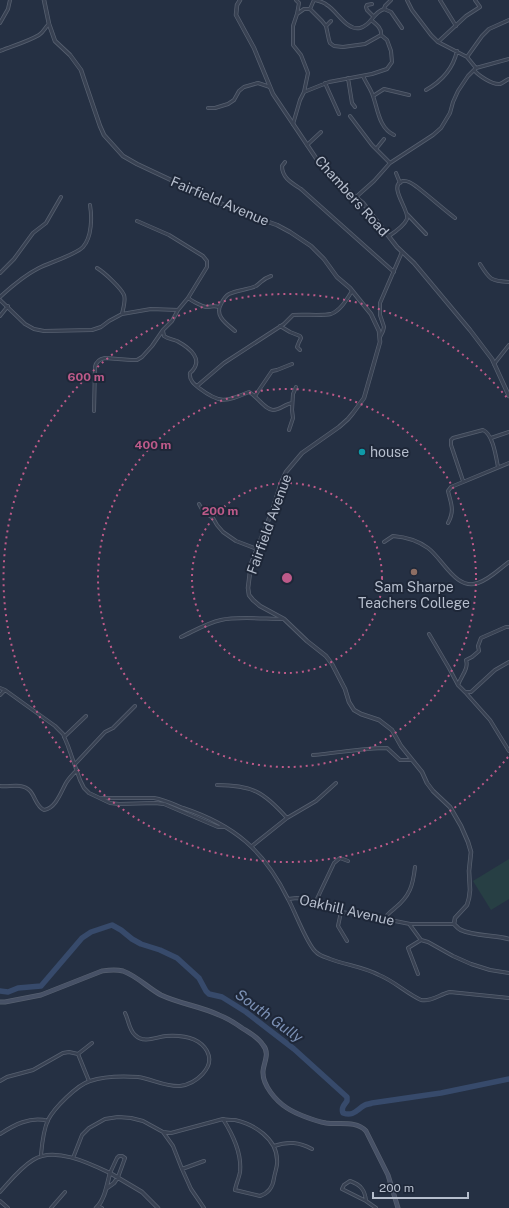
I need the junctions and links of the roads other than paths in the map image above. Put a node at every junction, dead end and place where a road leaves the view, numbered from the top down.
1 (10, 0) edge
2 (44, 0) edge
3 (240, 0) edge
4 (296, 0) edge
5 (315, 0) edge
6 (391, 0) edge
7 (407, 0) edge
8 (440, 0) edge
9 (475, 0) edge
10 (372, 4) dead end
11 (310, 9) junction
12 (384, 9) junction
13 (296, 14) junction
14 (372, 18) junction
15 (509, 20) edge
16 (331, 21) dead end
17 (0, 23) edge
18 (49, 24) junction
19 (326, 26) junction
20 (456, 26) junction
21 (402, 28) dead end
22 (380, 35) junction
23 (438, 42) junction
24 (0, 51) edge
25 (457, 51) junction
26 (467, 57) junction
27 (509, 59) edge
28 (474, 69) junction
29 (363, 76) junction
30 (348, 78) junction
31 (509, 79) edge
32 (326, 83) junction
33 (270, 87) junction
34 (426, 90) dead end
35 (304, 92) junction
36 (409, 95) dead end
37 (373, 96) junction
38 (355, 107) dead end
39 (208, 108) dead end
40 (339, 114) dead end
41 (350, 116) dead end
42 (294, 124) junction
43 (321, 132) dead end
44 (394, 135) dead end
45 (384, 139) dead end
46 (307, 145) junction
47 (376, 149) junction
48 (285, 162) dead end
49 (390, 163) junction
50 (396, 173) dead end
51 (400, 183) junction
52 (61, 197) dead end
53 (356, 197) junction
54 (90, 205) dead end
55 (407, 214) junction
56 (455, 218) dead end
57 (136, 221) dead end
58 (426, 234) dead end
59 (389, 236) junction
60 (402, 252) junction
61 (480, 264) dead end
62 (97, 268) dead end
63 (394, 272) junction
64 (0, 274) edge
65 (271, 276) dead end
66 (509, 282) edge
67 (352, 291) junction
68 (0, 298) edge
69 (188, 298) junction
70 (8, 306) junction
71 (219, 307) junction
72 (178, 310) junction
73 (122, 314) junction
74 (0, 316) edge
75 (280, 326) junction
76 (163, 330) junction
77 (235, 331) dead end
78 (380, 337) junction
79 (509, 345) edge
80 (300, 350) dead end
81 (292, 364) dead end
82 (494, 364) junction
83 (197, 386) junction
84 (296, 387) dead end
85 (256, 396) junction
86 (509, 396) edge
87 (292, 403) junction
88 (94, 411) dead end
89 (290, 430) dead end
90 (509, 432) edge
91 (491, 438) junction
92 (509, 463) edge
93 (498, 467) junction
94 (463, 481) junction
95 (199, 504) dead end
96 (206, 507) dead end
97 (208, 514) junction
98 (448, 523) dead end
99 (384, 542) dead end
100 (257, 549) junction
101 (509, 562) edge
102 (284, 619) junction
103 (509, 627) edge
104 (429, 634) dead end
105 (181, 637) dead end
106 (509, 662) edge
107 (458, 685) junction
108 (0, 688) edge
109 (5, 690) junction
110 (465, 692) junction
111 (0, 695) edge
112 (135, 706) dead end
113 (86, 716) dead end
114 (64, 737) junction
115 (509, 751) edge
116 (313, 755) dead end
117 (413, 760) junction
118 (75, 764) junction
119 (77, 770) junction
120 (336, 783) dead end
121 (217, 785) dead end
122 (0, 786) edge
123 (102, 798) junction
124 (287, 818) junction
125 (226, 827) junction
126 (252, 846) junction
127 (348, 861) dead end
128 (415, 867) dead end
129 (288, 898) junction
130 (316, 900) junction
131 (341, 912) junction
132 (385, 919) junction
133 (410, 924) junction
134 (454, 924) junction
135 (509, 939) edge
136 (421, 940) junction
137 (347, 941) dead end
138 (509, 973) edge
139 (418, 974) dead end
140 (509, 998) edge
141 (0, 1002) edge
142 (126, 1013) dead end
143 (92, 1043) dead end
144 (78, 1054) junction
145 (0, 1081) edge
146 (89, 1081) junction
147 (223, 1119) junction
148 (48, 1121) junction
149 (163, 1132) junction
150 (0, 1134) edge
151 (274, 1146) junction
152 (312, 1148) dead end
153 (41, 1156) junction
154 (74, 1158) junction
155 (204, 1161) dead end
156 (182, 1169) junction
157 (110, 1173) junction
158 (118, 1177) junction
159 (107, 1188) junction
160 (0, 1192) edge
161 (65, 1192) dead end
162 (0, 1201) edge
163 (366, 1201) junction
164 (97, 1207) edge
165 (8, 1208) edge
166 (50, 1208) edge
167 (102, 1208) edge
168 (158, 1208) edge
169 (204, 1208) edge
170 (376, 1208) edge
171 (398, 1208) edge

1 - 17 street
2 - 18 street, Fairfield Avenue
3 - 33 street, Chambers Road
4 - 13 street
5 - 11 street
5 - 14 street
6 - 12 street
7 - 23 street
8 - 20 street
9 - 20 street
10 - 14 street
11 - 13 street
11 - 19 street
12 - 14 street
12 - 21 street
13 - 35 street
14 - 22 street
15 - 26 street
16 - 19 street
18 - 24 street
18 - 67 street, Fairfield Avenue
19 - 22 street
20 - 23 street
22 - 29 street
23 - 25 street
25 - 26 street
25 - 34 street
26 - 28 street
27 - 28 street
28 - 31 street
28 - 49 street
29 - 30 street
29 - 37 street
30 - 32 street
30 - 38 street
32 - 35 street
32 - 40 street
33 - 39 street
33 - 42 street, Chambers Road
35 - 42 street
36 - 37 street
37 - 44 street
41 - 47 street
42 - 46 street, Chambers Road
43 - 46 street
45 - 47 street
46 - 53 street, Chambers Road
47 - 49 street
48 - 63 street
49 - 53 street
50 - 51 street
51 - 55 street
51 - 56 street
52 - 64 street
53 - 59 street, Chambers Road
54 - 68 street
55 - 58 street
55 - 59 street
57 - 69 street
59 - 60 street, Chambers Road
60 - 63 street
60 - 82 street, Chambers Road
61 - 66 street
62 - 73 street
63 - 78 street
65 - 71 street
67 - 75 street
67 - 78 street, Fairfield Avenue
68 - 70 street
69 - 71 street
69 - 72 street
70 - 73 street
70 - 74 street
71 - 77 street
72 - 73 street
72 - 76 street
75 - 80 street
75 - 83 street
76 - 83 street
76 - 88 street
78 - 100 street, Fairfield Avenue
79 - 82 street
81 - 85 street
82 - 86 street, Chambers Road
83 - 85 street
84 - 87 street
85 - 87 street
87 - 89 street
90 - 91 street
91 - 93 street
91 - 94 street
92 - 93 street
93 - 94 street
94 - 98 street
95 - 97 street
96 - 97 street
97 - 100 street
99 - 101 street
100 - 102 street, Fairfield Avenue
102 - 105 street
102 - 117 street, Fairfield Avenue
103 - 107 street
104 - 107 street
106 - 110 street
107 - 110 street
108 - 109 street
109 - 111 street
109 - 114 street
110 - 115 street
112 - 118 street
113 - 114 street
114 - 118 street
116 - 117 street
117 - 134 street, Fairfield Avenue
118 - 119 street
119 - 122 street
119 - 123 street
120 - 124 street
121 - 124 street
123 - 125 street
123 - 125 street
124 - 126 street
125 - 126 street
126 - 129 street
127 - 130 street
128 - 132 street
129 - 130 street, Oakhill Avenue
129 - 140 street
130 - 131 street, Oakhill Avenue
131 - 132 street, Oakhill Avenue
131 - 137 street
132 - 133 street, Oakhill Avenue
133 - 134 street, Oakhill Avenue
133 - 136 street
134 - 135 street
136 - 138 street
136 - 139 street
141 - 171 main road
142 - 146 street
143 - 144 street
144 - 145 street
144 - 146 street
146 - 148 street
147 - 149 street
147 - 151 street
147 - 151 street
148 - 150 street
148 - 153 street
149 - 154 street
149 - 156 street
151 - 152 street
153 - 154 street
153 - 160 street
154 - 157 street
155 - 156 street
156 - 169 street
157 - 158 street
157 - 158 street
157 - 159 street
158 - 159 street
158 - 168 street
159 - 164 street
161 - 166 street
162 - 165 street
163 - 163 street
163 - 170 street
164 - 167 street

